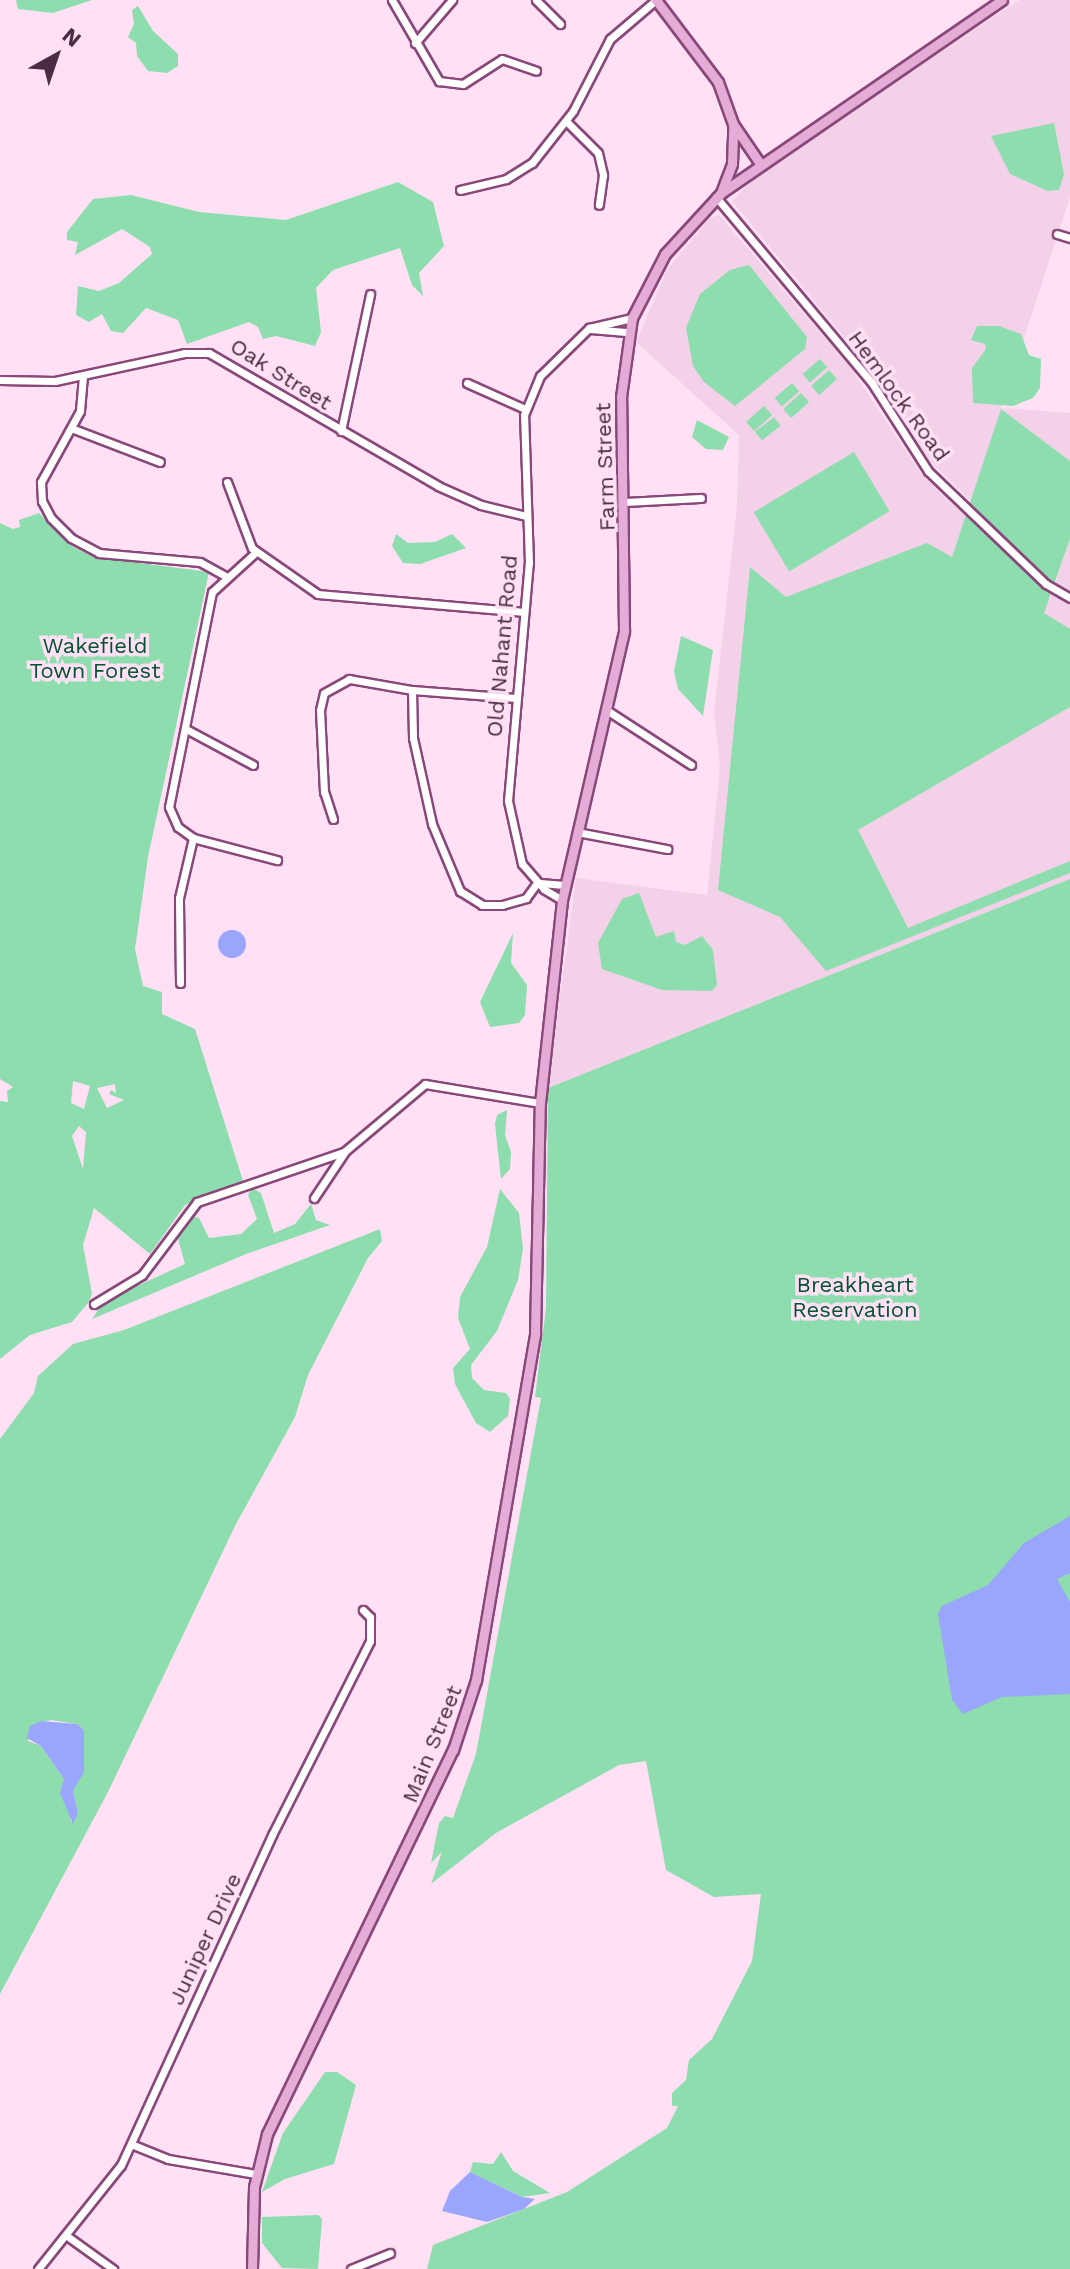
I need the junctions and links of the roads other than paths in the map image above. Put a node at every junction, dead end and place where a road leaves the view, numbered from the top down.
1 (392, 0) edge
2 (452, 0) edge
3 (536, 0) edge
4 (656, 0) edge
5 (1002, 0) edge
6 (988, 4) edge
7 (560, 24) dead end
8 (415, 43) junction
9 (536, 71) dead end
10 (566, 121) junction
11 (733, 124) junction
12 (734, 150) junction
13 (759, 162) junction
14 (750, 169) junction
15 (460, 190) dead end
16 (719, 195) junction
17 (599, 205) dead end
18 (1057, 234) dead end
19 (1070, 238) edge
20 (370, 294) dead end
21 (632, 318) junction
22 (586, 332) junction
23 (628, 332) junction
24 (83, 376) junction
25 (0, 380) edge
26 (467, 383) dead end
27 (525, 409) junction
28 (71, 428) junction
29 (341, 431) junction
30 (160, 462) dead end
31 (227, 482) dead end
32 (701, 498) dead end
33 (624, 502) junction
34 (526, 516) junction
35 (256, 552) junction
36 (225, 576) junction
37 (1070, 598) edge
38 (524, 612) junction
39 (412, 690) junction
40 (516, 698) junction
41 (608, 711) junction
42 (186, 729) junction
43 (253, 765) dead end
44 (691, 765) dead end
45 (333, 819) dead end
46 (577, 832) junction
47 (193, 838) junction
48 (667, 849) dead end
49 (277, 860) dead end
50 (537, 883) junction
51 (564, 885) junction
52 (562, 900) junction
53 (180, 983) dead end
54 (540, 1103) junction
55 (344, 1152) junction
56 (314, 1198) dead end
57 (94, 1304) dead end
58 (363, 1610) dead end
59 (131, 2144) junction
60 (256, 2174) junction
61 (67, 2236) junction
62 (390, 2253) dead end
63 (38, 2269) edge
64 (113, 2269) edge
65 (252, 2269) edge
66 (351, 2269) edge

1 - 8 street
2 - 8 street
3 - 7 street
4 - 10 street
4 - 11 main road
5 - 6 main road, Farm Street
6 - 13 main road, Farm Street
8 - 9 street
10 - 15 street
10 - 17 street
11 - 12 main road
11 - 13 main road
12 - 14 main road
12 - 16 main road
13 - 14 main road, Farm Street
14 - 16 main road, Farm Street
16 - 21 main road, Farm Street
16 - 37 street, Hemlock Road
18 - 19 street
20 - 29 street
21 - 22 street, Old Nahant Road
21 - 23 main road, Farm Street
22 - 23 street
22 - 27 street, Old Nahant Road
23 - 33 main road, Farm Street
24 - 25 street, Oak Street
24 - 28 street
24 - 29 street, Oak Street
26 - 27 street
27 - 34 street, Old Nahant Road
28 - 30 street
28 - 36 street
29 - 34 street, Oak Street
31 - 35 street
32 - 33 street
33 - 41 main road, Farm Street
34 - 38 street, Old Nahant Road
35 - 36 street
35 - 38 street
36 - 42 street
38 - 40 street, Old Nahant Road
39 - 40 street
39 - 45 street
39 - 50 street
40 - 50 street, Old Nahant Road
41 - 44 street
41 - 46 main road, Farm Street
42 - 43 street
42 - 47 street
46 - 48 street
46 - 51 main road, Farm Street
47 - 49 street
47 - 53 street
50 - 51 street
50 - 52 street, Old Nahant Road
51 - 52 main road, Farm Street
52 - 54 main road, Farm Street
54 - 55 street
54 - 60 main road, Main Street
55 - 56 street
55 - 57 street
58 - 59 street, Juniper Drive
59 - 60 street
59 - 61 street, Juniper Drive
60 - 65 main road, Main Street
61 - 63 street, Juniper Drive
61 - 64 street
62 - 66 street

